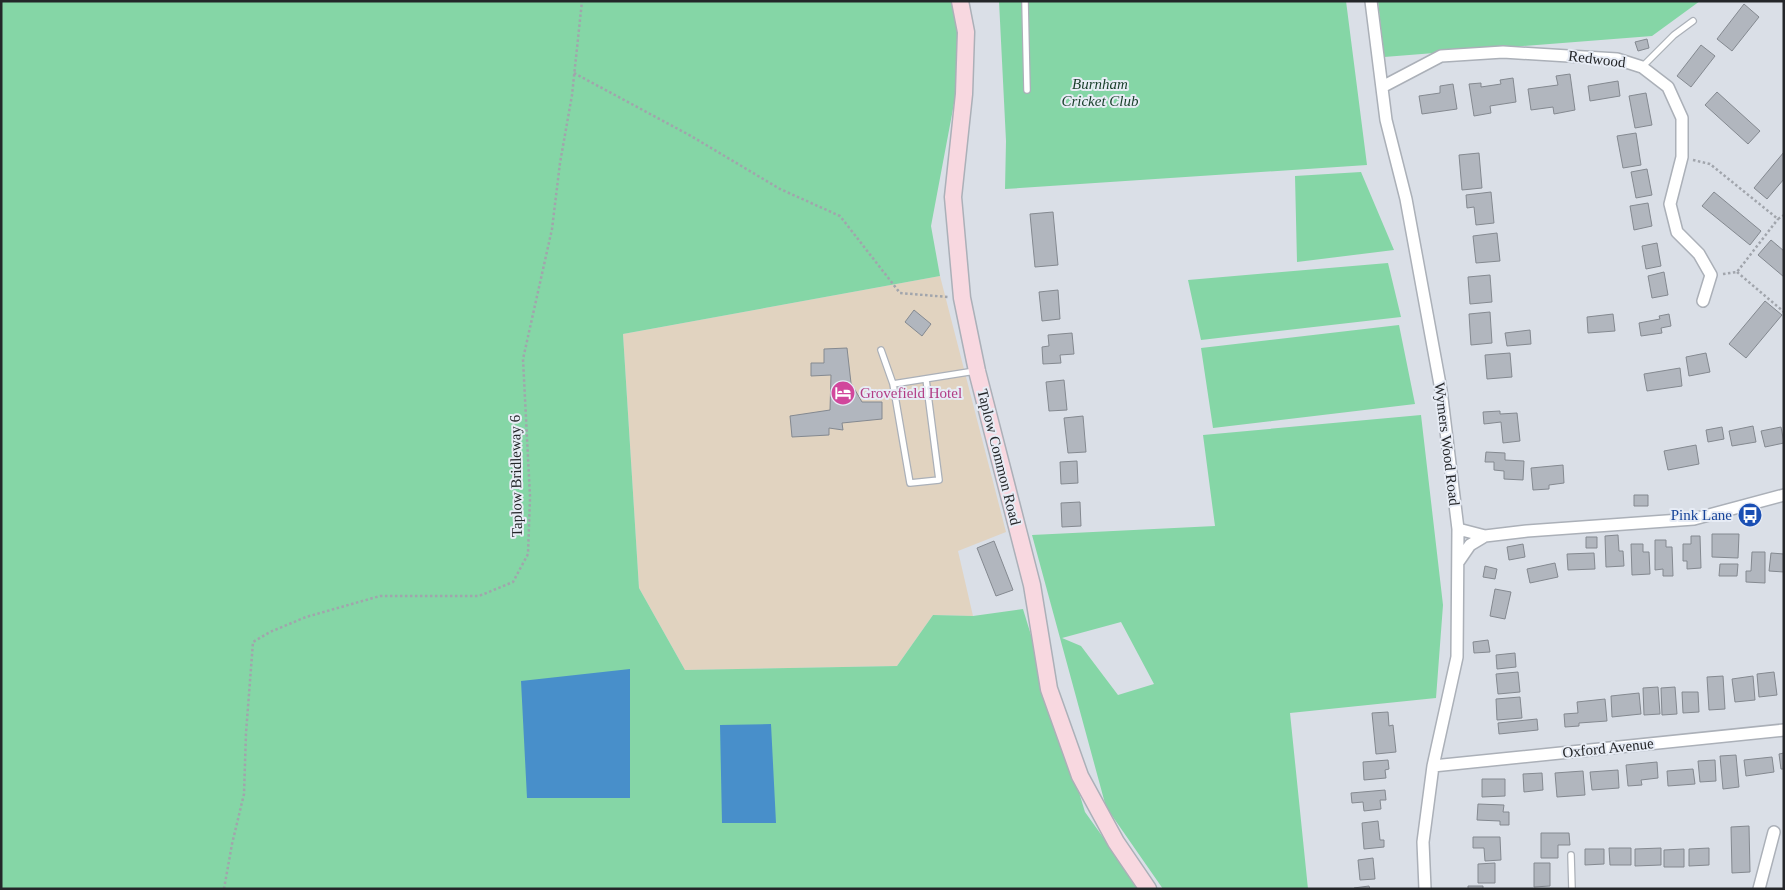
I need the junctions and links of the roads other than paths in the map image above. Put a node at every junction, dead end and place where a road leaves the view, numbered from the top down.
1 (960, 1) edge
2 (1025, 1) edge
3 (1371, 1) edge
4 (1693, 22) dead end
5 (1642, 67) junction
6 (1382, 87) junction
7 (1027, 90) dead end
8 (1703, 301) dead end
9 (881, 350) dead end
10 (976, 371) junction
11 (926, 379) junction
12 (893, 384) junction
13 (1784, 494) edge
14 (1458, 529) junction
15 (1485, 536) junction
16 (1459, 561) junction
17 (1784, 730) edge
18 (1433, 766) junction
19 (1774, 832) dead end
20 (1571, 855) dead end
21 (1148, 889) edge
22 (1425, 889) edge
23 (1572, 889) edge
24 (1759, 889) edge

1 - 10 street, Taplow Common Road
2 - 7 lane
3 - 6 street, Wymers Wood Road
4 - 5 lane
5 - 6 street, Redwood
5 - 8 street, Redwood
6 - 14 street, Wymers Wood Road
9 - 12 lane
10 - 11 lane
10 - 21 street, Taplow Common Road
11 - 12 lane
11 - 12 lane
13 - 15 street
14 - 15 street
14 - 16 street, Wymers Wood Road
15 - 16 street
16 - 18 street, Wymers Wood Road
17 - 18 street, Oxford Avenue
18 - 22 street, Wymers Wood Road
19 - 24 street
20 - 23 lane

